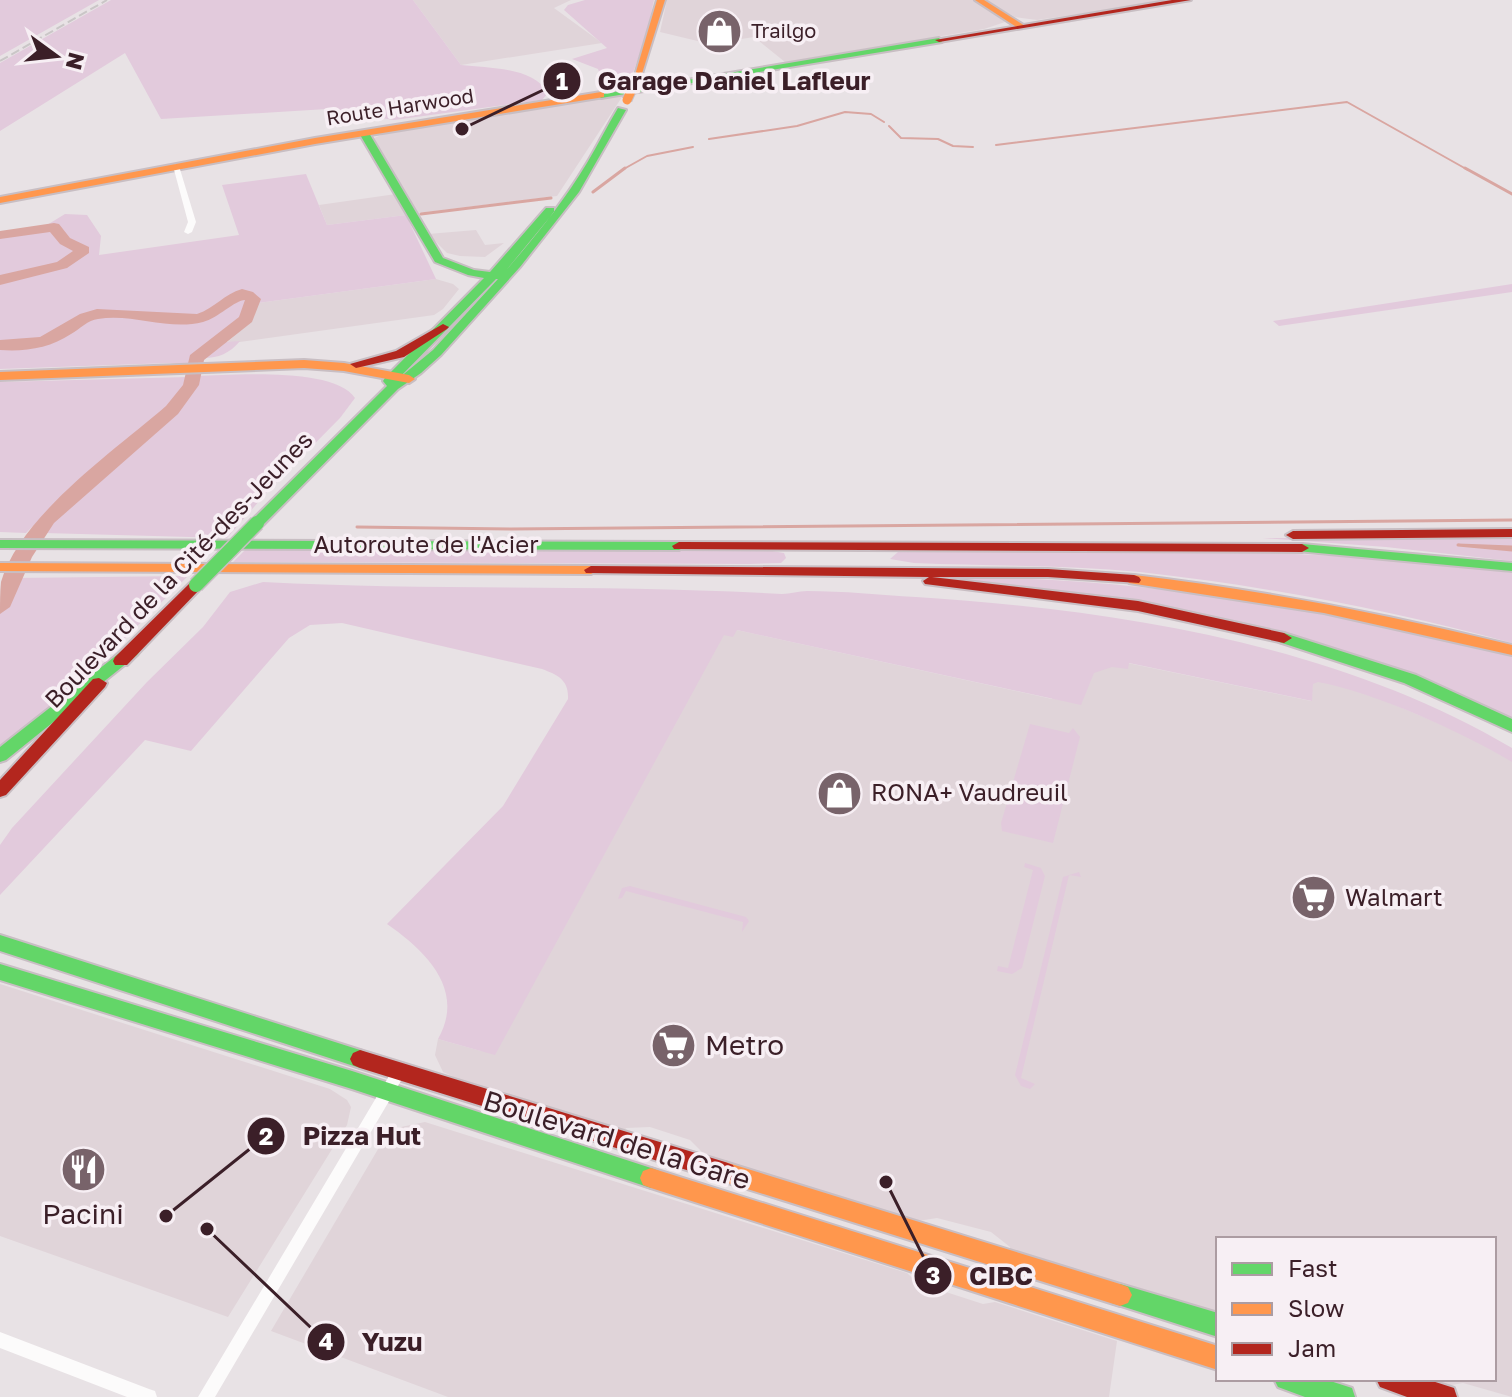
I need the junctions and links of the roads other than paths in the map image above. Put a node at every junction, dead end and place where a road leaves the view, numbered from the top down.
1 (661, 0) edge
2 (979, 0) edge
3 (1187, 0) edge
4 (1021, 26) junction
5 (364, 133) junction
6 (176, 166) junction
7 (0, 200) edge
8 (188, 232) dead end
9 (502, 274) junction
10 (443, 327) junction
11 (319, 365) junction
12 (252, 369) junction
13 (3, 376) edge
14 (396, 381) junction
15 (1512, 533) edge
16 (717, 543) junction
17 (8, 544) edge
18 (2, 567) edge
19 (1512, 567) edge
20 (853, 572) junction
21 (1512, 650) edge
22 (132, 651) junction
23 (1512, 726) edge
24 (0, 756) edge
25 (0, 791) edge
26 (0, 943) edge
27 (0, 972) edge
28 (400, 1070) junction
29 (387, 1092) junction
30 (1216, 1324) edge
31 (0, 1340) edge
32 (1216, 1357) edge
33 (1292, 1381) edge
34 (1394, 1381) edge
35 (149, 1397) edge
36 (206, 1397) edge
37 (1343, 1397) edge
38 (1445, 1397) edge

1 - 9 main road, Boulevard de la Cité-des-Jeunes, bridge
2 - 4 main road
3 - 4 main road, Route Harwood
4 - 5 main road, Route Harwood
5 - 6 main road, Route Harwood
5 - 9 main road
6 - 7 main road, Route Harwood
6 - 8 street
9 - 10 main road, Boulevard de la Cité-des-Jeunes
9 - 14 main road, Boulevard de la Cité-des-Jeunes
10 - 11 main road
10 - 14 main road, Boulevard de la Cité-des-Jeunes
11 - 12 main road
11 - 14 main road
12 - 13 main road
12 - 14 main road
14 - 22 main road, Boulevard de la Cité-des-Jeunes, bridge
15 - 16 main road
16 - 17 main road, Autoroute de l'Acier
16 - 19 main road
18 - 20 main road, Autoroute de l'Acier
20 - 21 main road
20 - 23 main road
22 - 24 main road
22 - 25 main road, Boulevard de la Cité-des-Jeunes
26 - 28 main road, Boulevard de la Gare
27 - 29 main road, Boulevard de la Gare
28 - 29 street
28 - 30 main road, Boulevard de la Gare
29 - 32 main road, Boulevard de la Gare
29 - 36 street
31 - 35 street
33 - 37 main road
34 - 38 main road

